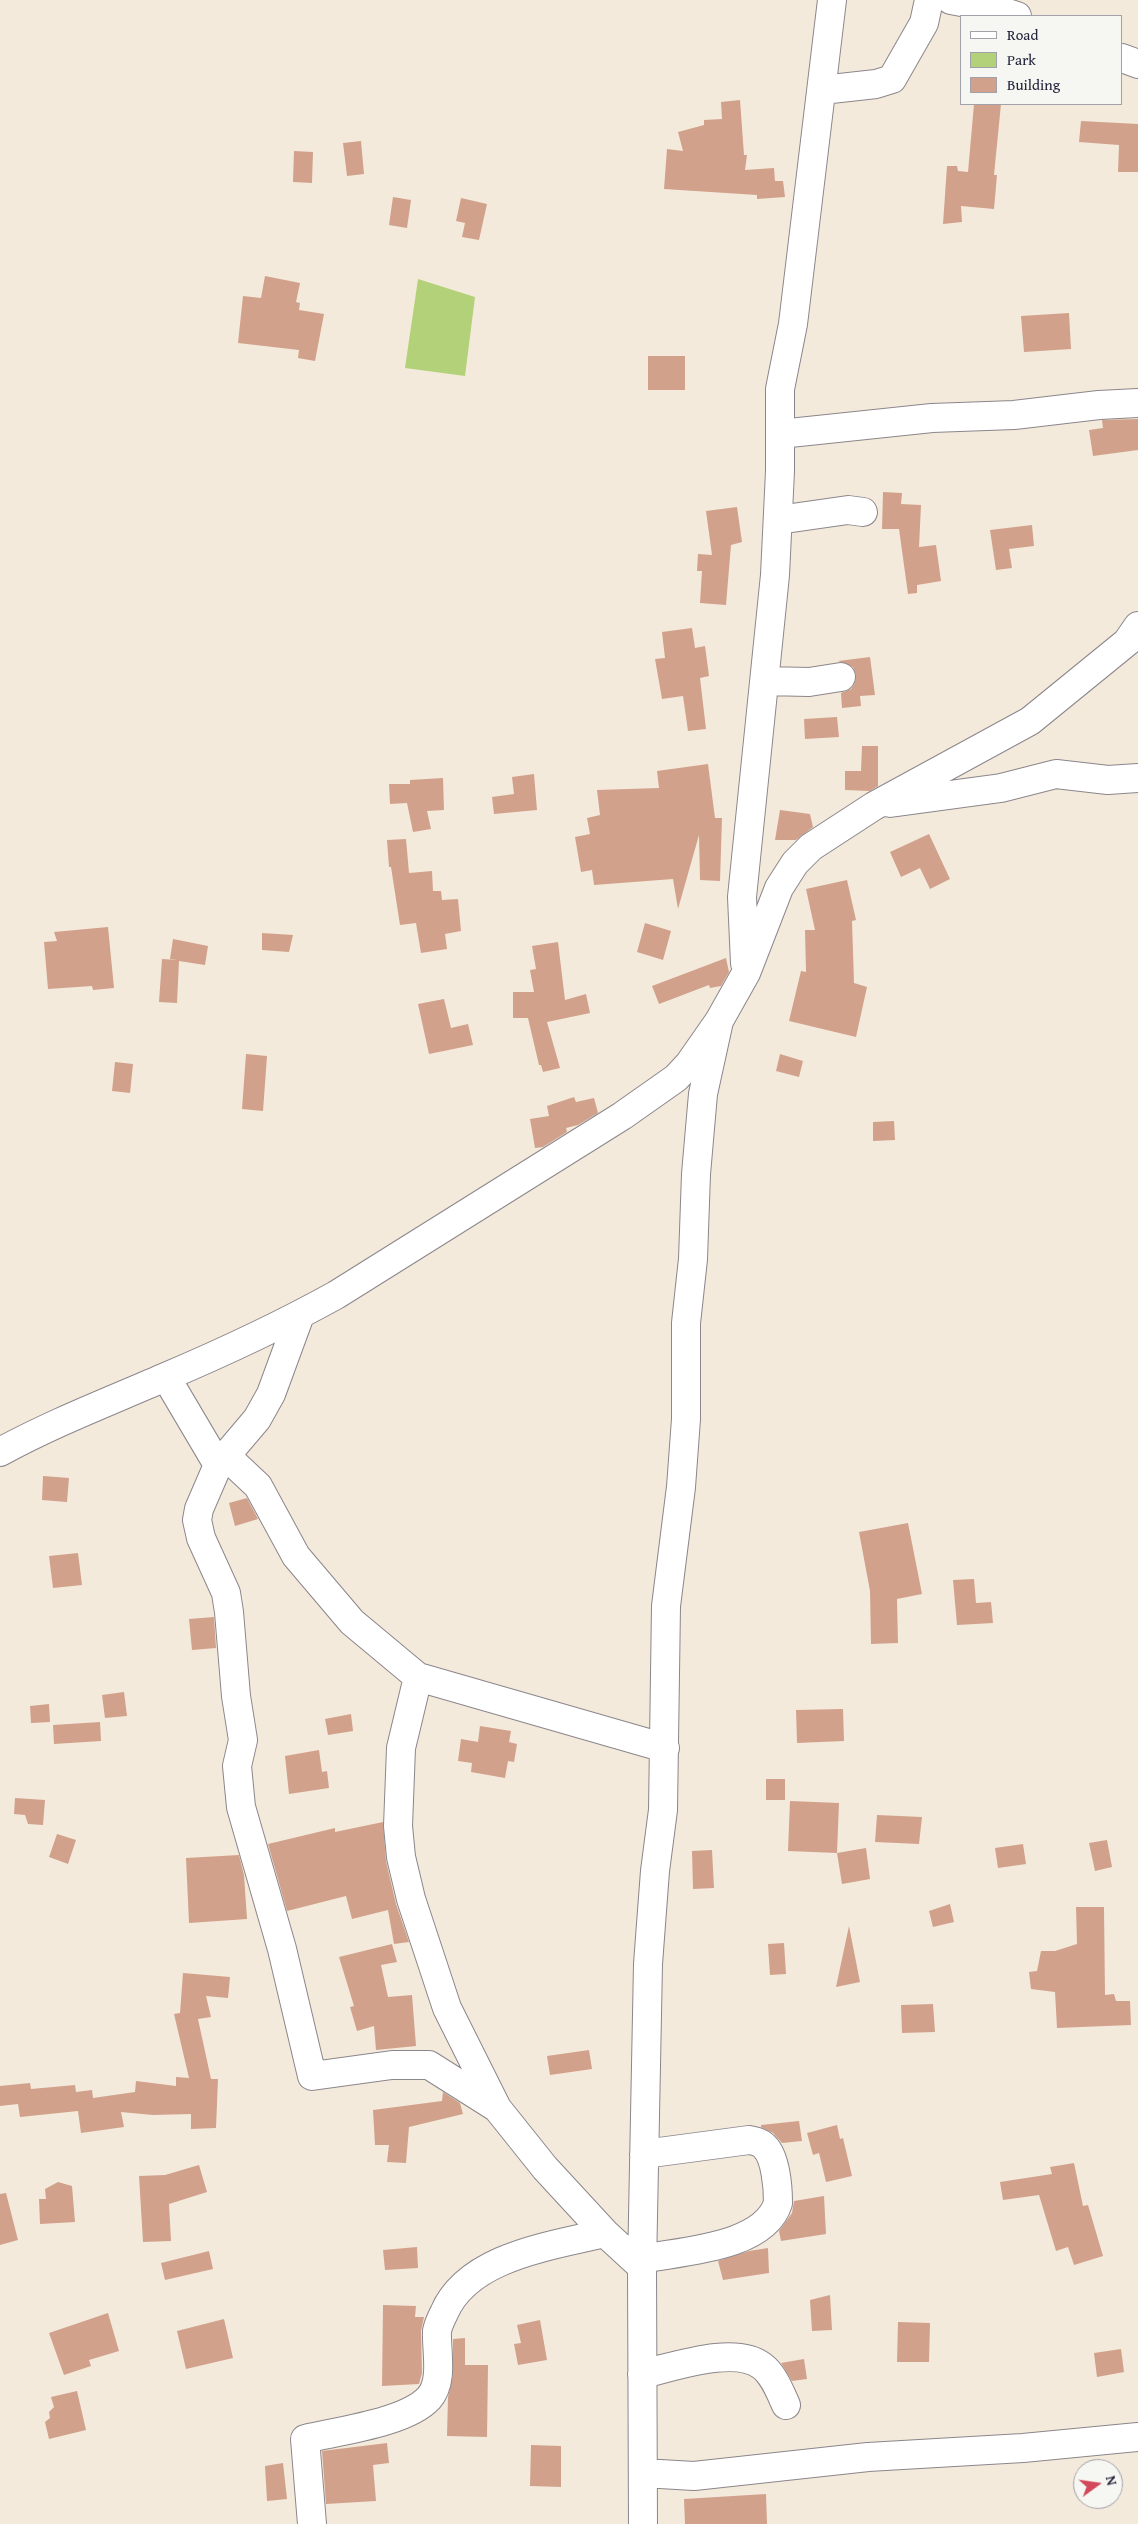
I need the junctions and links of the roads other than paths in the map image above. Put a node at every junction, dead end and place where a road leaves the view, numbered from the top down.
1 (832, 0) edge
2 (929, 0) edge
3 (951, 0) edge
4 (1014, 15) edge
5 (1123, 58) edge
6 (1138, 64) edge
7 (822, 90) junction
8 (1138, 404) edge
9 (780, 434) junction
10 (862, 512) dead end
11 (778, 520) junction
12 (1138, 626) edge
13 (841, 677) dead end
14 (765, 681) junction
15 (1138, 778) edge
16 (874, 806) junction
17 (746, 973) junction
18 (719, 1021) junction
19 (300, 1316) junction
20 (166, 1377) junction
21 (0, 1452) edge
22 (221, 1460) junction
23 (418, 1677) junction
24 (665, 1748) junction
25 (498, 2108) junction
26 (644, 2154) junction
27 (605, 2233) junction
28 (642, 2263) junction
29 (642, 2374) junction
30 (786, 2405) dead end
31 (1138, 2437) edge
32 (643, 2474) junction
33 (312, 2524) edge
34 (643, 2524) edge

1 - 7 street
2 - 7 street
3 - 4 street
5 - 6 street
7 - 9 street
8 - 9 street
9 - 11 street
10 - 11 street
11 - 14 street
12 - 16 street
13 - 14 street
14 - 17 street
15 - 16 street
16 - 17 street
17 - 18 street
18 - 19 street
18 - 24 street
19 - 20 street
19 - 22 street
20 - 21 street
20 - 22 street
22 - 23 street
22 - 25 street
23 - 24 street
23 - 25 street
24 - 26 street
25 - 27 street
26 - 28 street
26 - 28 street
27 - 28 street
27 - 33 street
28 - 29 street
29 - 30 street
29 - 32 street
31 - 32 street
32 - 34 street

